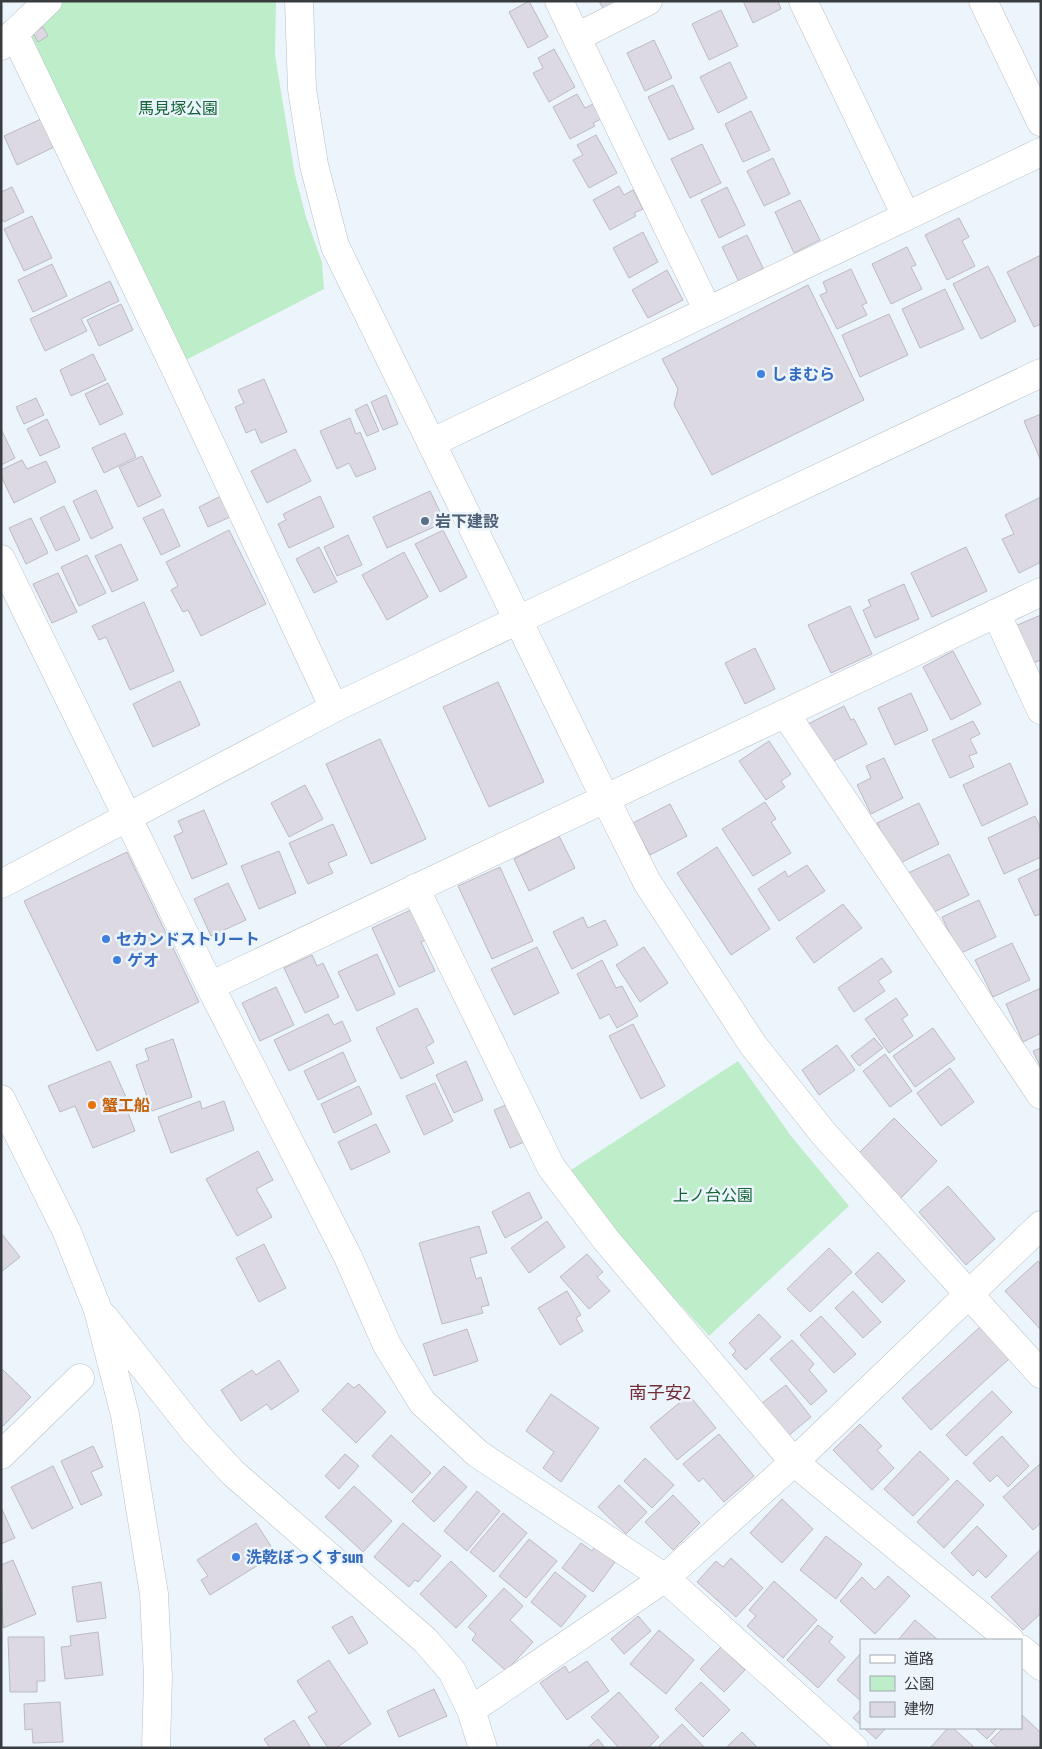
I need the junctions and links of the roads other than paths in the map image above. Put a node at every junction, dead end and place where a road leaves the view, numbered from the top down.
1 (48, 1) edge
2 (299, 1) edge
3 (559, 1) edge
4 (648, 1) edge
5 (804, 1) edge
6 (983, 1) edge
7 (577, 37) junction
8 (8, 40) edge
9 (1041, 122) edge
10 (1041, 152) edge
11 (906, 216) junction
12 (708, 311) junction
13 (1041, 373) edge
14 (431, 443) junction
15 (1, 559) edge
16 (1041, 592) edge
17 (996, 613) junction
18 (518, 620) junction
19 (334, 708) junction
20 (1041, 710) edge
21 (785, 713) junction
22 (605, 798) junction
23 (129, 818) junction
24 (1, 884) edge
25 (415, 888) junction
26 (210, 986) junction
27 (1041, 1095) edge
28 (1, 1099) edge
29 (1041, 1225) edge
30 (969, 1294) junction
31 (98, 1310) junction
32 (1041, 1374) edge
33 (80, 1378) dead end
34 (1, 1455) edge
35 (794, 1462) junction
36 (665, 1578) junction
37 (1009, 1639) edge
38 (1022, 1651) edge
39 (1041, 1666) edge
40 (471, 1710) junction
41 (156, 1748) edge
42 (483, 1748) edge
43 (854, 1748) edge

1 - 8 street
2 - 14 street
3 - 7 street
4 - 7 street
5 - 11 street
6 - 9 street
7 - 12 street
8 - 19 street
10 - 11 street
11 - 12 street
12 - 14 street
13 - 18 street
14 - 18 street
15 - 23 street
16 - 17 street
17 - 20 street
17 - 21 street
18 - 19 street
18 - 22 street
19 - 23 street
21 - 22 street
21 - 27 street
22 - 25 street
22 - 30 street
23 - 24 street
23 - 26 street
25 - 26 street
25 - 35 street
26 - 36 street
28 - 31 street
29 - 30 street
30 - 32 street
30 - 35 street
31 - 40 street
31 - 41 street
33 - 34 street
35 - 36 street
35 - 37 street
36 - 40 street
36 - 43 street
38 - 39 street
40 - 42 street

